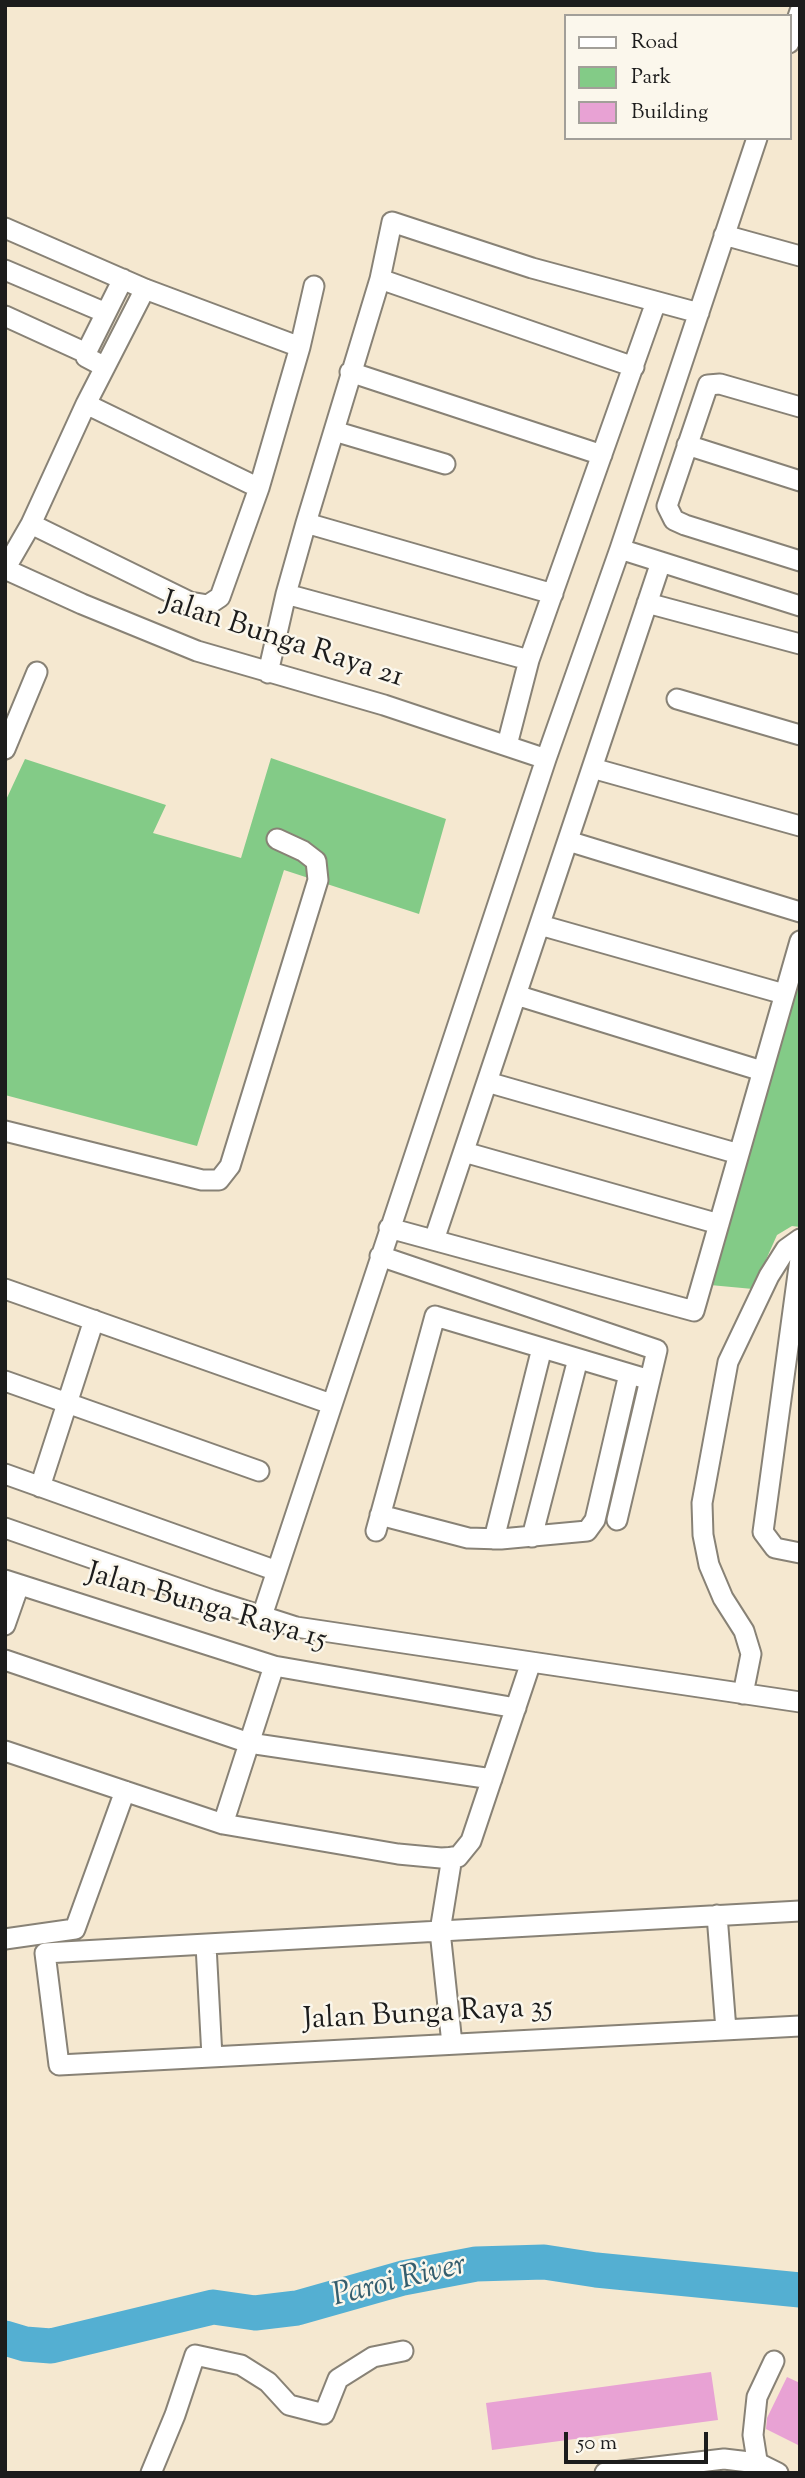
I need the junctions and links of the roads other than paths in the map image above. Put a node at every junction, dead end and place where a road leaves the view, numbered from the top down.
1 (800, 11) edge
2 (791, 37) edge
3 (756, 140) edge
4 (5, 228) edge
5 (724, 235) junction
6 (800, 256) edge
7 (5, 270) edge
8 (123, 279) junction
9 (380, 279) junction
10 (314, 286) dead end
11 (145, 289) junction
12 (656, 302) junction
13 (106, 313) junction
14 (699, 313) junction
15 (5, 316) edge
16 (300, 347) junction
17 (86, 353) junction
18 (105, 367) junction
19 (634, 367) junction
20 (350, 372) junction
21 (86, 404) junction
22 (800, 407) edge
23 (334, 431) junction
24 (687, 445) junction
25 (602, 455) junction
26 (445, 464) dead end
27 (800, 481) edge
28 (259, 488) junction
29 (306, 523) junction
30 (30, 524) junction
31 (620, 550) junction
32 (800, 561) edge
33 (661, 562) junction
34 (5, 569) edge
35 (286, 593) junction
36 (552, 594) junction
37 (647, 603) junction
38 (800, 606) edge
39 (800, 644) edge
40 (529, 660) junction
41 (37, 672) dead end
42 (268, 673) junction
43 (677, 699) dead end
44 (800, 735) edge
45 (507, 744) junction
46 (5, 749) edge
47 (546, 759) junction
48 (592, 768) junction
49 (800, 826) edge
50 (277, 839) dead end
51 (568, 841) junction
52 (800, 912) edge
53 (540, 925) junction
54 (800, 941) edge
55 (785, 994) junction
56 (516, 995) junction
57 (762, 1071) junction
58 (487, 1082) junction
59 (5, 1131) edge
60 (464, 1152) junction
61 (739, 1154) junction
62 (719, 1224) junction
63 (390, 1228) junction
64 (800, 1239) edge
65 (434, 1240) junction
66 (380, 1256) junction
67 (800, 1259) edge
68 (798, 1283) edge
69 (5, 1289) edge
70 (94, 1320) junction
71 (542, 1348) junction
72 (579, 1359) junction
73 (629, 1374) junction
74 (650, 1380) junction
75 (5, 1381) edge
76 (66, 1403) junction
77 (331, 1404) junction
78 (259, 1471) dead end
79 (5, 1474) edge
80 (40, 1487) junction
81 (617, 1520) dead end
82 (5, 1528) edge
83 (532, 1537) junction
84 (494, 1539) junction
85 (800, 1553) edge
86 (276, 1571) junction
87 (12, 1582) edge
88 (262, 1616) junction
89 (5, 1625) edge
90 (5, 1660) edge
91 (531, 1662) junction
92 (274, 1665) junction
93 (743, 1694) junction
94 (800, 1702) edge
95 (516, 1708) junction
96 (249, 1743) junction
97 (5, 1751) edge
98 (492, 1779) junction
99 (125, 1791) junction
100 (223, 1824) junction
101 (452, 1857) junction
102 (800, 1911) edge
103 (717, 1915) junction
104 (440, 1931) junction
105 (5, 1939) edge
106 (206, 1945) junction
107 (800, 2026) edge
108 (726, 2030) junction
109 (452, 2044) junction
110 (212, 2057) junction
111 (402, 2351) dead end
112 (775, 2361) dead end
113 (759, 2468) edge
114 (151, 2473) edge
115 (605, 2473) edge
116 (778, 2473) edge

1 - 2 street
3 - 5 street
4 - 8 street
5 - 6 street
5 - 14 street
7 - 13 street
8 - 11 street
8 - 13 street
9 - 12 street
9 - 19 street
9 - 20 street
10 - 16 street
11 - 16 street
11 - 18 street
12 - 14 street
12 - 19 street
13 - 17 street
14 - 31 street
15 - 17 street
16 - 28 street
17 - 18 street
18 - 21 street
19 - 25 street
20 - 23 street
20 - 25 street
21 - 28 street
21 - 30 street
22 - 24 street
23 - 26 street
23 - 29 street
24 - 27 street
24 - 32 street
25 - 36 street
28 - 30 street
29 - 35 street
29 - 36 street
30 - 34 street
31 - 33 street
31 - 47 street
33 - 37 street
33 - 38 street
34 - 42 street, Jalan Bunga Raya 21
35 - 40 street
35 - 42 street
36 - 40 street
37 - 39 street
37 - 48 street
40 - 45 street
41 - 46 street
42 - 45 street, Jalan Bunga Raya 21
43 - 44 street
45 - 47 street, Jalan Bunga Raya 21
47 - 63 street
48 - 49 street
48 - 51 street
50 - 59 street
51 - 52 street
51 - 53 street
53 - 55 street
53 - 56 street
54 - 55 street
55 - 57 street
56 - 57 street
56 - 58 street
57 - 61 street
58 - 60 street
58 - 61 street
60 - 62 street
60 - 65 street
61 - 62 street
62 - 65 street
63 - 65 street
63 - 66 street
64 - 93 street
66 - 74 street
66 - 77 street
67 - 68 street
68 - 85 street
69 - 70 street
70 - 76 street
70 - 77 street
71 - 72 street
71 - 84 street
71 - 84 street
72 - 73 street
72 - 83 street
73 - 74 street
73 - 83 street
74 - 81 street
75 - 76 street
76 - 78 street
76 - 80 street
77 - 86 street
79 - 80 street
80 - 86 street
82 - 88 street
83 - 84 street
86 - 88 street
87 - 89 street
87 - 92 street, Jalan Bunga Raya 15
88 - 91 street
90 - 96 street
91 - 93 street
91 - 95 street
92 - 95 street, Jalan Bunga Raya 15
92 - 96 street
93 - 94 street
95 - 98 street
96 - 98 street
96 - 100 street
97 - 99 street
98 - 101 street
99 - 100 street
99 - 105 street
100 - 101 street
101 - 104 street
102 - 103 street
103 - 104 street
103 - 108 street
104 - 106 street
104 - 109 street
106 - 110 street
106 - 110 street, Jalan Bunga Raya 35
107 - 108 street, Jalan Bunga Raya 35
108 - 109 street, Jalan Bunga Raya 35
109 - 110 street, Jalan Bunga Raya 35
111 - 114 street
112 - 113 street
113 - 115 street
113 - 116 street

